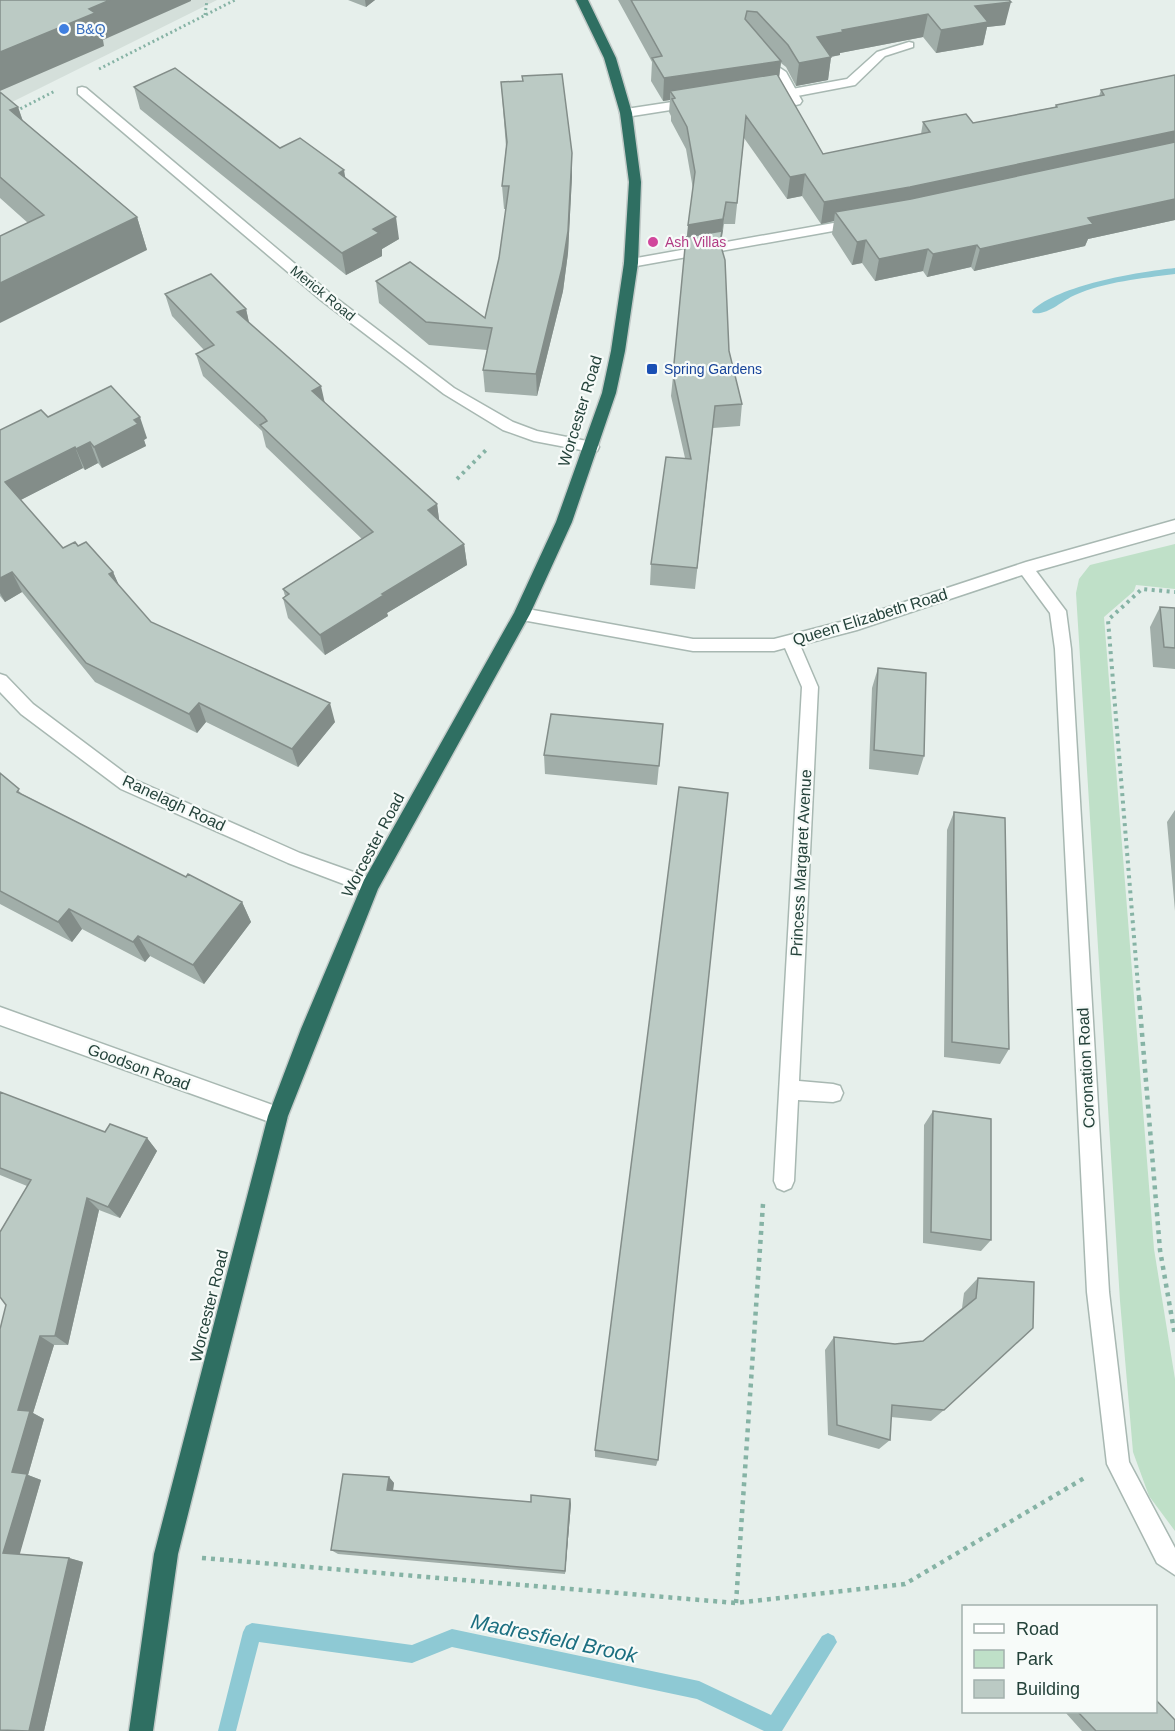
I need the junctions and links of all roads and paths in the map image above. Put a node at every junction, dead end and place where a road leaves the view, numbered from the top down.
1 (207, 0) edge
2 (235, 0) edge
3 (582, 0) edge
4 (205, 16) junction
5 (909, 45) dead end
6 (776, 68) edge
7 (93, 72) dead end
8 (62, 87) dead end
9 (82, 91) dead end
10 (708, 100) edge
11 (626, 113) junction
12 (10, 114) edge
13 (871, 221) edge
14 (631, 262) junction
15 (508, 426) junction
16 (592, 447) junction
17 (457, 479) dead end
18 (1175, 526) edge
19 (1026, 568) junction
20 (1175, 592) edge
21 (522, 614) junction
22 (790, 641) junction
23 (0, 681) edge
24 (370, 886) junction
25 (0, 1016) edge
26 (789, 1090) junction
27 (833, 1093) dead end
28 (278, 1116) junction
29 (784, 1181) joint
30 (1175, 1336) edge
31 (1118, 1464) junction
32 (166, 1554) junction
33 (1175, 1563) edge
34 (736, 1603) junction
35 (141, 1731) edge

1 - 4 path
2 - 4 path
3 - 11 highway, Worcester Road
4 - 7 path
5 - 6 street
8 - 12 path
9 - 15 street, Merick Road
10 - 11 street
11 - 14 highway, Worcester Road
13 - 14 street
14 - 16 highway, Worcester Road
15 - 16 street, Merick Road
15 - 17 path
16 - 21 highway, Worcester Road
18 - 19 street, Queen Elizabeth Road
19 - 22 street, Queen Elizabeth Road
19 - 31 street, Coronation Road
20 - 30 path
21 - 22 street, Queen Elizabeth Road
21 - 24 highway, Worcester Road
22 - 26 street, Princess Margaret Avenue
23 - 24 street, Ranelagh Road
24 - 28 highway, Worcester Road
25 - 28 street, Goodson Road
26 - 27 street
26 - 29 street, Princess Margaret Avenue
28 - 32 highway, Worcester Road
29 - 34 path
31 - 33 street, Coronation Road
31 - 34 path
32 - 34 path
32 - 35 highway, Worcester Road

